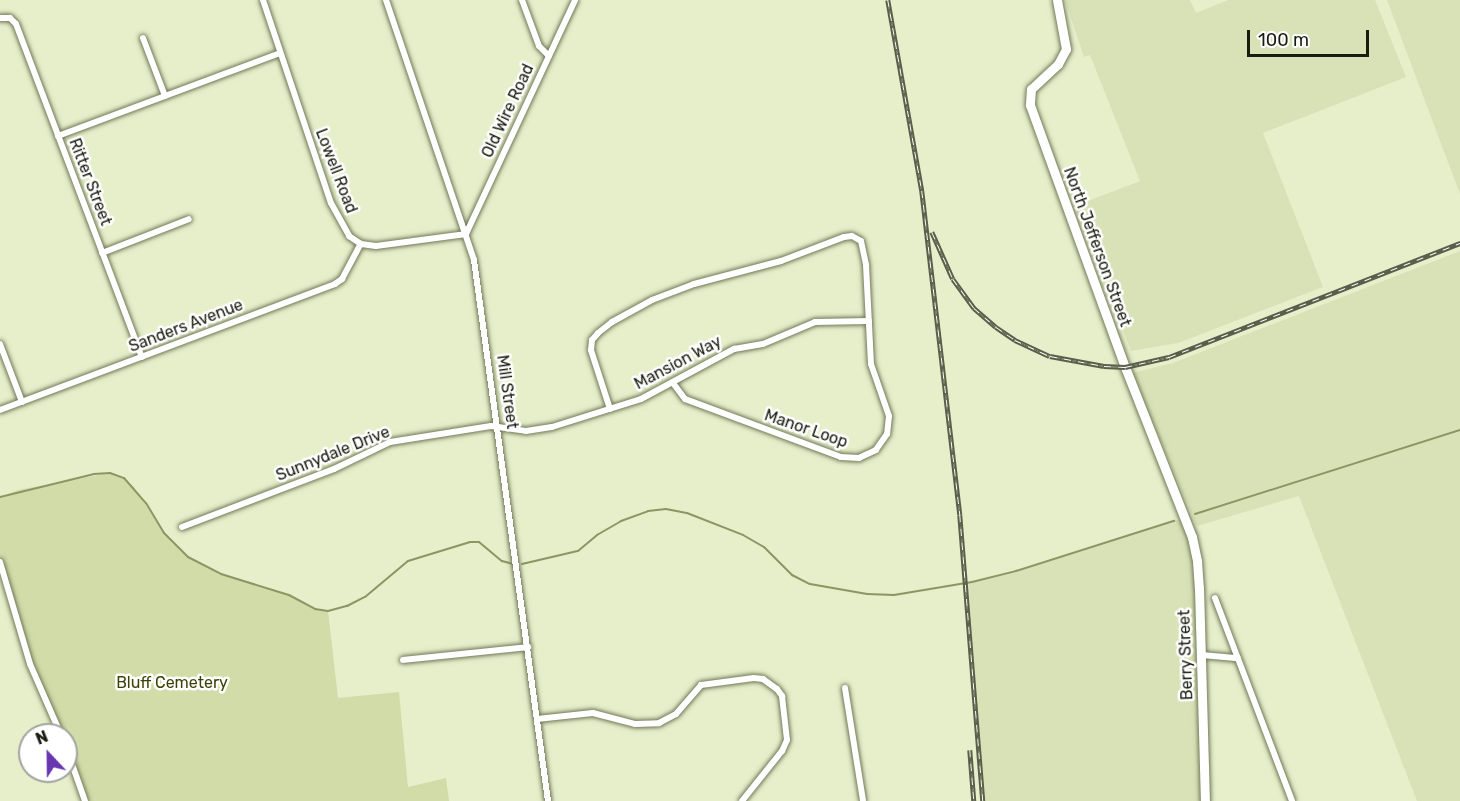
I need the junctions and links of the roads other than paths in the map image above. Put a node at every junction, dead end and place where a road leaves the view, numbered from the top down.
1 (263, 0) edge
2 (386, 0) edge
3 (522, 0) edge
4 (575, 0) edge
5 (1057, 0) edge
6 (0, 18) edge
7 (143, 38) dead end
8 (280, 53) junction
9 (549, 56) junction
10 (165, 96) junction
11 (58, 136) junction
12 (189, 219) dead end
13 (466, 234) junction
14 (361, 244) junction
15 (102, 253) junction
16 (868, 321) junction
17 (0, 344) edge
18 (142, 357) junction
19 (672, 383) junction
20 (22, 402) junction
21 (610, 409) junction
22 (0, 410) edge
23 (499, 427) junction
24 (1182, 511) joint
25 (182, 527) dead end
26 (0, 562) edge
27 (1215, 598) dead end
28 (528, 647) junction
29 (1202, 655) junction
30 (1238, 658) junction
31 (403, 660) dead end
32 (845, 688) dead end
33 (537, 720) junction
34 (56, 723) edge
35 (78, 781) edge
36 (85, 801) edge
37 (548, 801) edge
38 (742, 801) edge
39 (863, 801) edge
40 (1205, 801) edge
41 (1292, 801) edge

1 - 8 street, Lowell Road
2 - 13 street, Mill Street
3 - 9 street
4 - 9 street, Old Wire Road
5 - 24 street, North Jefferson Street
6 - 11 street, Ritter Street
7 - 10 street
8 - 10 street
8 - 14 street, Lowell Road
9 - 13 street, Old Wire Road
10 - 11 street
11 - 15 street, Ritter Street
12 - 15 street
13 - 14 street
13 - 23 street, Mill Street
14 - 18 street, Sanders Avenue
15 - 18 street, Ritter Street
16 - 19 street, Mansion Way
16 - 19 street, Manor Loop
16 - 21 street, Manor Loop
17 - 20 street
18 - 20 street, Sanders Avenue
19 - 21 street, Mansion Way
20 - 22 street, Sanders Avenue
21 - 23 street, Mansion Way
23 - 25 street, Sunnydale Drive
23 - 28 street, Mill Street
24 - 29 street, Berry Street
26 - 34 street
27 - 30 street
28 - 31 street
28 - 33 street, Mill Street
29 - 30 street
29 - 40 street, Berry Street
30 - 41 street
32 - 39 street
33 - 37 street, Mill Street
33 - 38 street
35 - 36 street

